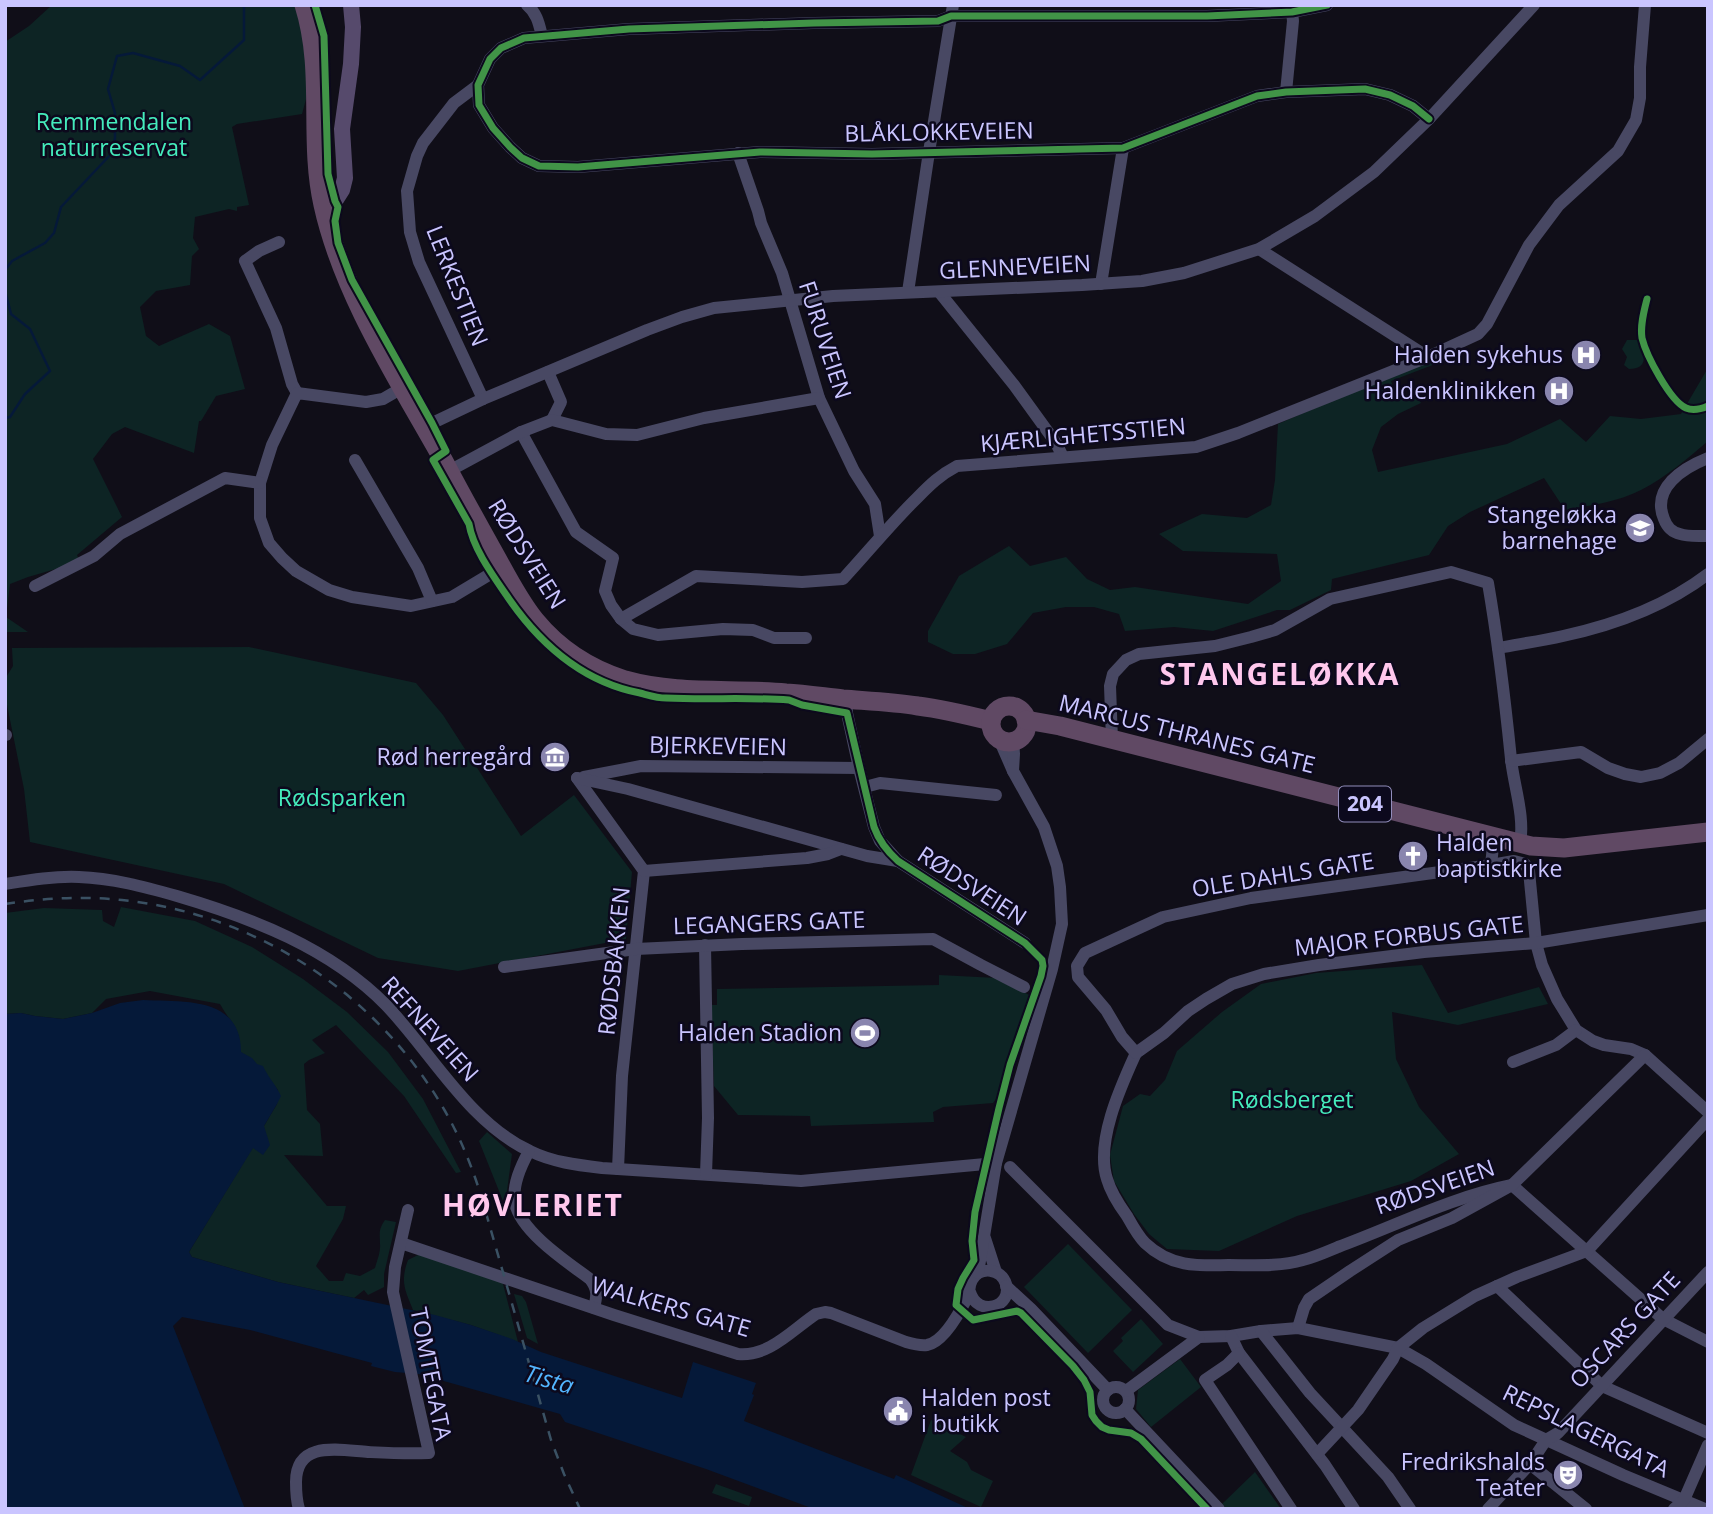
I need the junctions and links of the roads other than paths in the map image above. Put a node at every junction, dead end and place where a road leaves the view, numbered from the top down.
1 (304, 5) edge
2 (351, 5) edge
3 (527, 5) edge
4 (1327, 5) edge
5 (1534, 5) edge
6 (1645, 5) edge
7 (952, 11) edge
8 (1292, 12) junction
9 (542, 36) junction
10 (478, 85) junction
11 (1286, 92) junction
12 (1429, 119) junction
13 (1123, 148) junction
14 (929, 152) junction
15 (738, 153) junction
16 (321, 198) junction
17 (279, 242) dead end
18 (1259, 249) junction
19 (1101, 285) junction
20 (908, 292) junction
21 (940, 293) junction
22 (789, 300) junction
23 (1428, 356) junction
24 (548, 372) junction
25 (402, 388) junction
26 (297, 393) junction
27 (819, 398) junction
28 (483, 399) junction
29 (552, 420) junction
30 (424, 427) junction
31 (521, 432) junction
32 (1063, 457) junction
33 (1708, 458) edge
34 (355, 460) dead end
35 (449, 471) junction
36 (260, 483) junction
37 (880, 536) junction
38 (1708, 536) edge
39 (502, 567) junction
40 (1708, 574) edge
41 (35, 586) dead end
42 (432, 601) junction
43 (621, 619) junction
44 (806, 638) dead end
45 (1498, 648) junction
46 (846, 699) junction
47 (1026, 720) junction
48 (1001, 734) junction
49 (1708, 739) edge
50 (1112, 740) junction
51 (1511, 761) junction
52 (859, 768) junction
53 (577, 778) junction
54 (864, 787) junction
55 (996, 795) dead end
56 (1708, 832) edge
57 (1494, 838) junction
58 (1520, 844) junction
59 (841, 849) junction
60 (898, 861) junction
61 (1491, 865) junction
62 (644, 871) junction
63 (5, 884) edge
64 (1708, 915) edge
65 (1025, 943) dead end
66 (1536, 943) junction
67 (705, 945) junction
68 (636, 949) junction
69 (504, 967) dead end
70 (1024, 987) dead end
71 (1576, 1030) junction
72 (1136, 1052) junction
73 (1645, 1055) junction
74 (1514, 1062) dead end
75 (1708, 1112) edge
76 (1708, 1119) edge
77 (529, 1151) junction
78 (996, 1163) junction
79 (1010, 1167) dead end
80 (618, 1169) junction
81 (706, 1174) junction
82 (1512, 1185) junction
83 (408, 1210) dead end
84 (984, 1235) junction
85 (401, 1243) junction
86 (1587, 1251) junction
87 (996, 1272) junction
88 (1708, 1272) edge
89 (978, 1273) junction
90 (1006, 1286) junction
91 (1497, 1286) junction
92 (970, 1292) junction
93 (1003, 1300) junction
94 (985, 1307) junction
95 (594, 1308) junction
96 (1031, 1309) junction
97 (1663, 1319) junction
98 (954, 1322) junction
99 (1298, 1328) junction
100 (1261, 1331) junction
101 (1231, 1336) junction
102 (1199, 1337) junction
103 (1708, 1342) edge
104 (1398, 1348) junction
105 (1239, 1353) junction
106 (1602, 1385) junction
107 (1108, 1390) junction
108 (1126, 1391) junction
109 (1125, 1409) junction
110 (1343, 1427) junction
111 (1708, 1433) edge
112 (1546, 1440) junction
113 (1708, 1445) edge
114 (1317, 1454) junction
115 (1530, 1464) junction
116 (1679, 1505) edge
117 (299, 1509) edge
118 (1219, 1509) edge
119 (1291, 1509) edge
120 (1354, 1509) edge
121 (1410, 1509) edge
122 (1488, 1509) edge
123 (1586, 1509) edge
124 (1704, 1509) edge

1 - 16 highway, RØDSVEIEN
2 - 16 main road
3 - 9 street
4 - 8 street
5 - 12 street, GLENNEVEIEN
6 - 23 street, KJÆRLIGHETSSTIEN
7 - 8 street
7 - 9 street
7 - 14 street
8 - 11 street
9 - 10 street
10 - 15 street, BLÅKLOKKEVEIEN
10 - 28 street, LERKESTIEN
11 - 12 street, BLÅKLOKKEVEIEN
11 - 13 street, BLÅKLOKKEVEIEN
12 - 18 street, GLENNEVEIEN
13 - 14 street, BLÅKLOKKEVEIEN
13 - 19 street
14 - 15 street, BLÅKLOKKEVEIEN
14 - 20 street
15 - 22 street, FURUVEIEN
16 - 25 highway, RØDSVEIEN
17 - 26 street
18 - 19 street, GLENNEVEIEN
18 - 23 street
19 - 21 street, GLENNEVEIEN
20 - 21 street, GLENNEVEIEN
20 - 22 street, GLENNEVEIEN
21 - 32 street
22 - 24 street, GLENNEVEIEN
22 - 27 street, FURUVEIEN
23 - 32 street, KJÆRLIGHETSSTIEN
24 - 28 street, GLENNEVEIEN
24 - 29 street
25 - 26 street
25 - 30 highway, RØDSVEIEN
26 - 36 street
27 - 29 street
27 - 37 street, FURUVEIEN
28 - 30 street, GLENNEVEIEN
29 - 31 street
30 - 35 highway, RØDSVEIEN
31 - 35 street
31 - 43 street
32 - 37 street, KJÆRLIGHETSSTIEN
33 - 38 street
34 - 42 street
35 - 39 highway, RØDSVEIEN
36 - 41 street
36 - 42 street
37 - 43 street, KJÆRLIGHETSSTIEN
39 - 42 street
39 - 46 highway, RØDSVEIEN
40 - 45 street
43 - 44 street
45 - 50 street
45 - 51 street
46 - 48 highway
46 - 52 street, RØDSVEIEN
47 - 48 highway
47 - 48 highway, 204
47 - 50 highway, MARCUS THRANES GATE / 204
48 - 78 street
49 - 51 street
50 - 57 highway, MARCUS THRANES GATE / 204
51 - 58 street
52 - 53 street, BJERKEVEIEN
52 - 54 street, RØDSVEIEN
53 - 59 street, RØDSVEIEN
53 - 62 street, RØDSBAKKEN
54 - 55 street
54 - 60 street, RØDSVEIEN
56 - 58 highway, MARCUS THRANES GATE / 204
57 - 58 highway, MARCUS THRANES GATE / 204
57 - 61 street
59 - 60 street, RØDSVEIEN
59 - 62 street
60 - 65 street, RØDSVEIEN
61 - 66 street, OLE DAHLS GATE
61 - 72 street, OLE DAHLS GATE
62 - 68 street, RØDSBAKKEN
63 - 77 street, REFNEVEIEN
64 - 66 street, MAJOR FORBUS GATE
66 - 71 street
66 - 72 street, MAJOR FORBUS GATE
67 - 68 street, LEGANGERS GATE
67 - 70 street, LEGANGERS GATE
67 - 81 street
68 - 69 street, LEGANGERS GATE
68 - 80 street, RØDSBAKKEN
71 - 73 street
71 - 74 street
72 - 82 street, RØDSVEIEN
73 - 75 street
73 - 82 street
76 - 86 street
77 - 80 street, REFNEVEIEN
77 - 95 street
78 - 81 street, REFNEVEIEN
78 - 84 street
79 - 102 street
80 - 81 street, REFNEVEIEN
82 - 86 street
82 - 99 street
83 - 85 street, TOMTEGATA
84 - 87 street
84 - 89 street
85 - 95 street, WALKERS GATE
85 - 117 street, TOMTEGATA
86 - 91 street
86 - 97 street
87 - 89 street
87 - 90 street
88 - 97 street, OSCARS GATE
89 - 92 street
90 - 93 street
90 - 96 street
91 - 104 street
91 - 106 street
92 - 94 street
92 - 98 street, WALKERS GATE
93 - 94 street
93 - 96 street
94 - 98 street, WALKERS GATE
95 - 98 street, WALKERS GATE
96 - 107 street
97 - 103 street
97 - 106 street, OSCARS GATE
99 - 100 street, REPSLAGERGATA
99 - 104 street, REPSLAGERGATA
100 - 101 street, REPSLAGERGATA
100 - 110 street
101 - 102 street, REPSLAGERGATA
101 - 105 street
102 - 108 street
104 - 110 street
104 - 112 street, REPSLAGERGATA
105 - 114 street
105 - 119 street
106 - 111 street
106 - 112 street, OSCARS GATE
107 - 108 street
107 - 109 street
108 - 109 street
109 - 118 street
110 - 114 street
110 - 121 street
112 - 115 street, OSCARS GATE
112 - 116 street, REPSLAGERGATA
113 - 116 street
114 - 120 street
115 - 122 street, OSCARS GATE
115 - 123 street
116 - 124 street, REPSLAGERGATA

